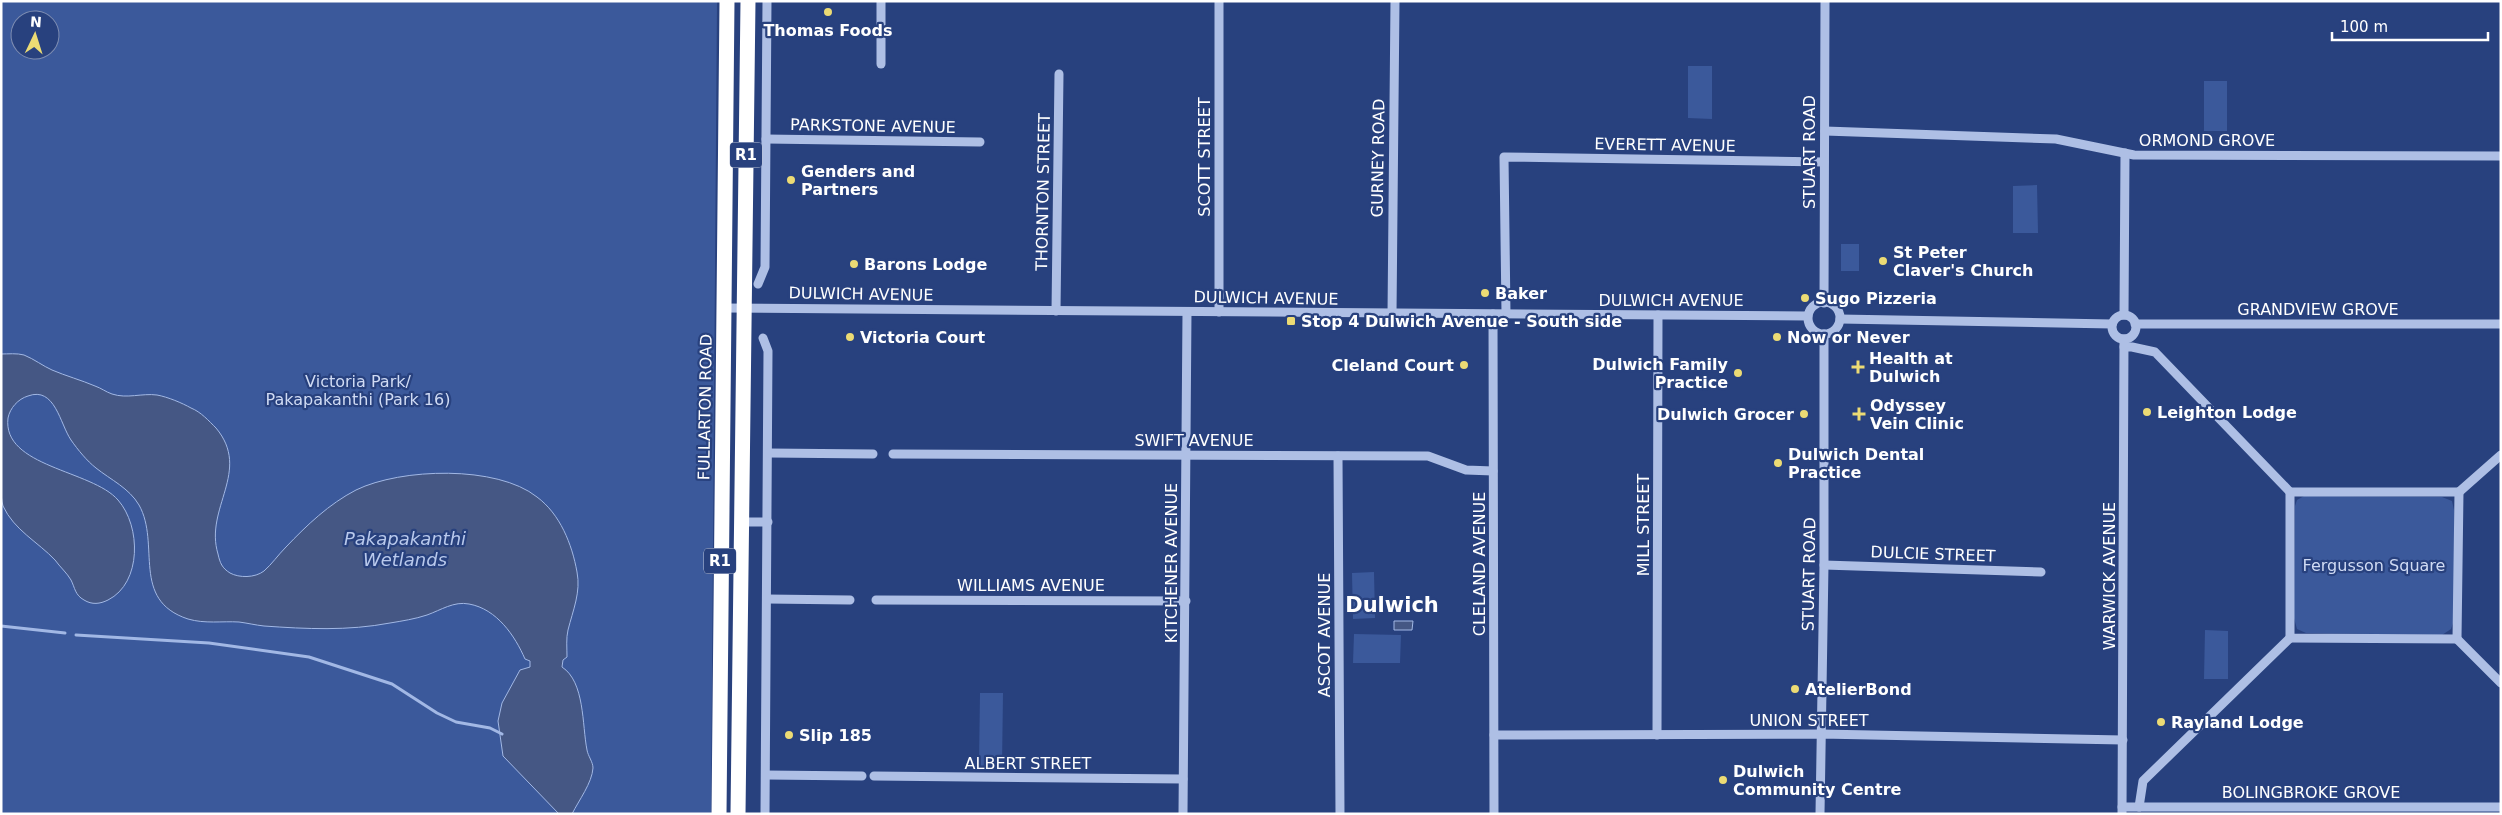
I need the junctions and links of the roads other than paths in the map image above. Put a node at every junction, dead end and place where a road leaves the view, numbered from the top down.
1 (727, 1) edge
2 (748, 1) edge
3 (767, 1) edge
4 (881, 1) edge
5 (1219, 1) edge
6 (1394, 1) edge
7 (1825, 1) edge
8 (727, 35) junction
9 (747, 35) junction
10 (766, 36) junction
11 (881, 64) dead end
12 (1059, 74) dead end
13 (1825, 131) junction
14 (766, 139) junction
15 (980, 142) dead end
16 (2125, 153) junction
17 (2501, 156) edge
18 (1824, 162) junction
19 (758, 284) dead end
20 (1824, 303) junction
21 (724, 308) junction
22 (743, 308) junction
23 (1056, 311) junction
24 (1187, 312) junction
25 (1219, 312) junction
26 (1392, 314) junction
27 (1493, 314) junction
28 (1506, 314) junction
29 (1658, 315) junction
30 (2124, 315) junction
31 (1808, 316) junction
32 (1840, 319) junction
33 (2112, 324) junction
34 (2135, 324) junction
35 (2501, 324) edge
36 (1824, 334) junction
37 (763, 338) dead end
38 (2124, 343) junction
39 (769, 453) junction
40 (873, 454) dead end
41 (893, 454) dead end
42 (1186, 455) junction
43 (2501, 455) edge
44 (1338, 456) junction
45 (1493, 471) junction
46 (2290, 492) junction
47 (2459, 492) junction
48 (721, 522) junction
49 (741, 522) junction
50 (768, 522) junction
51 (1824, 565) junction
52 (2041, 572) dead end
53 (767, 599) junction
54 (850, 600) dead end
55 (876, 600) dead end
56 (1186, 601) junction
57 (2290, 638) junction
58 (2457, 639) junction
59 (2501, 683) edge
60 (1494, 734) junction
61 (1821, 734) junction
62 (1657, 735) junction
63 (2123, 740) junction
64 (766, 775) junction
65 (862, 776) dead end
66 (874, 776) dead end
67 (1183, 779) junction
68 (2138, 807) junction
69 (2501, 807) edge
70 (2122, 810) edge
71 (2469, 810) edge
72 (720, 814) edge
73 (738, 814) edge
74 (765, 814) edge
75 (1184, 814) edge
76 (1340, 814) edge
77 (1494, 814) edge
78 (1820, 814) edge

1 - 8 highway, FULLARTON ROAD / R1
2 - 9 highway, R1
3 - 10 street
4 - 11 street
5 - 25 street, SCOTT STREET
6 - 26 street, GURNEY ROAD
7 - 13 street, STUART ROAD
8 - 9 highway
8 - 21 highway, FULLARTON ROAD / R1
9 - 10 street
9 - 22 highway, R1
10 - 14 street
12 - 23 street, THORNTON STREET
13 - 16 street, ORMOND GROVE
13 - 18 street, STUART ROAD
14 - 15 street, PARKSTONE AVENUE
14 - 19 street
16 - 17 street, ORMOND GROVE
16 - 30 street
18 - 20 street, STUART ROAD
18 - 28 street, EVERETT AVENUE
20 - 31 street
20 - 32 street
21 - 22 street, DULWICH AVENUE
21 - 48 highway, FULLARTON ROAD / R1
22 - 23 street, DULWICH AVENUE
22 - 49 highway, R1
23 - 24 street, DULWICH AVENUE
24 - 25 street, DULWICH AVENUE
24 - 42 street, KITCHENER AVENUE
25 - 26 street, DULWICH AVENUE
26 - 27 street, DULWICH AVENUE
27 - 28 street, DULWICH AVENUE
27 - 45 street, CLELAND AVENUE
28 - 29 street, DULWICH AVENUE
29 - 31 street, DULWICH AVENUE
29 - 62 street, MILL STREET
30 - 33 street
30 - 34 street
31 - 36 street
32 - 33 street
32 - 36 street
33 - 38 street
34 - 35 street, GRANDVIEW GROVE
34 - 38 street
36 - 51 street, STUART ROAD
37 - 39 street
38 - 46 street
38 - 63 street, WARWICK AVENUE
39 - 40 street
39 - 50 street
41 - 42 street, SWIFT AVENUE
42 - 44 street, SWIFT AVENUE
42 - 56 street, KITCHENER AVENUE
43 - 47 street
44 - 45 street, SWIFT AVENUE
44 - 76 street, ASCOT AVENUE
45 - 60 street, CLELAND AVENUE
46 - 47 street
46 - 57 street
47 - 58 street
48 - 49 highway
48 - 72 highway, FULLARTON ROAD / R1
49 - 50 street
49 - 73 highway, R1
50 - 53 street
51 - 52 street, DULCIE STREET
51 - 61 street, STUART ROAD
53 - 54 street
53 - 64 street
55 - 56 street, WILLIAMS AVENUE
56 - 67 street, KITCHENER AVENUE
57 - 58 street
57 - 68 street
58 - 59 street
60 - 62 street, UNION STREET
60 - 77 street, CLELAND AVENUE
61 - 62 street, UNION STREET
61 - 63 street, UNION STREET
61 - 78 street, STUART ROAD
63 - 70 street, WARWICK AVENUE
64 - 65 street
64 - 74 street
66 - 67 street, ALBERT STREET
67 - 75 street, KITCHENER AVENUE
68 - 70 street, BOLINGBROKE GROVE
68 - 71 street, BOLINGBROKE GROVE
69 - 71 street, BOLINGBROKE GROVE

